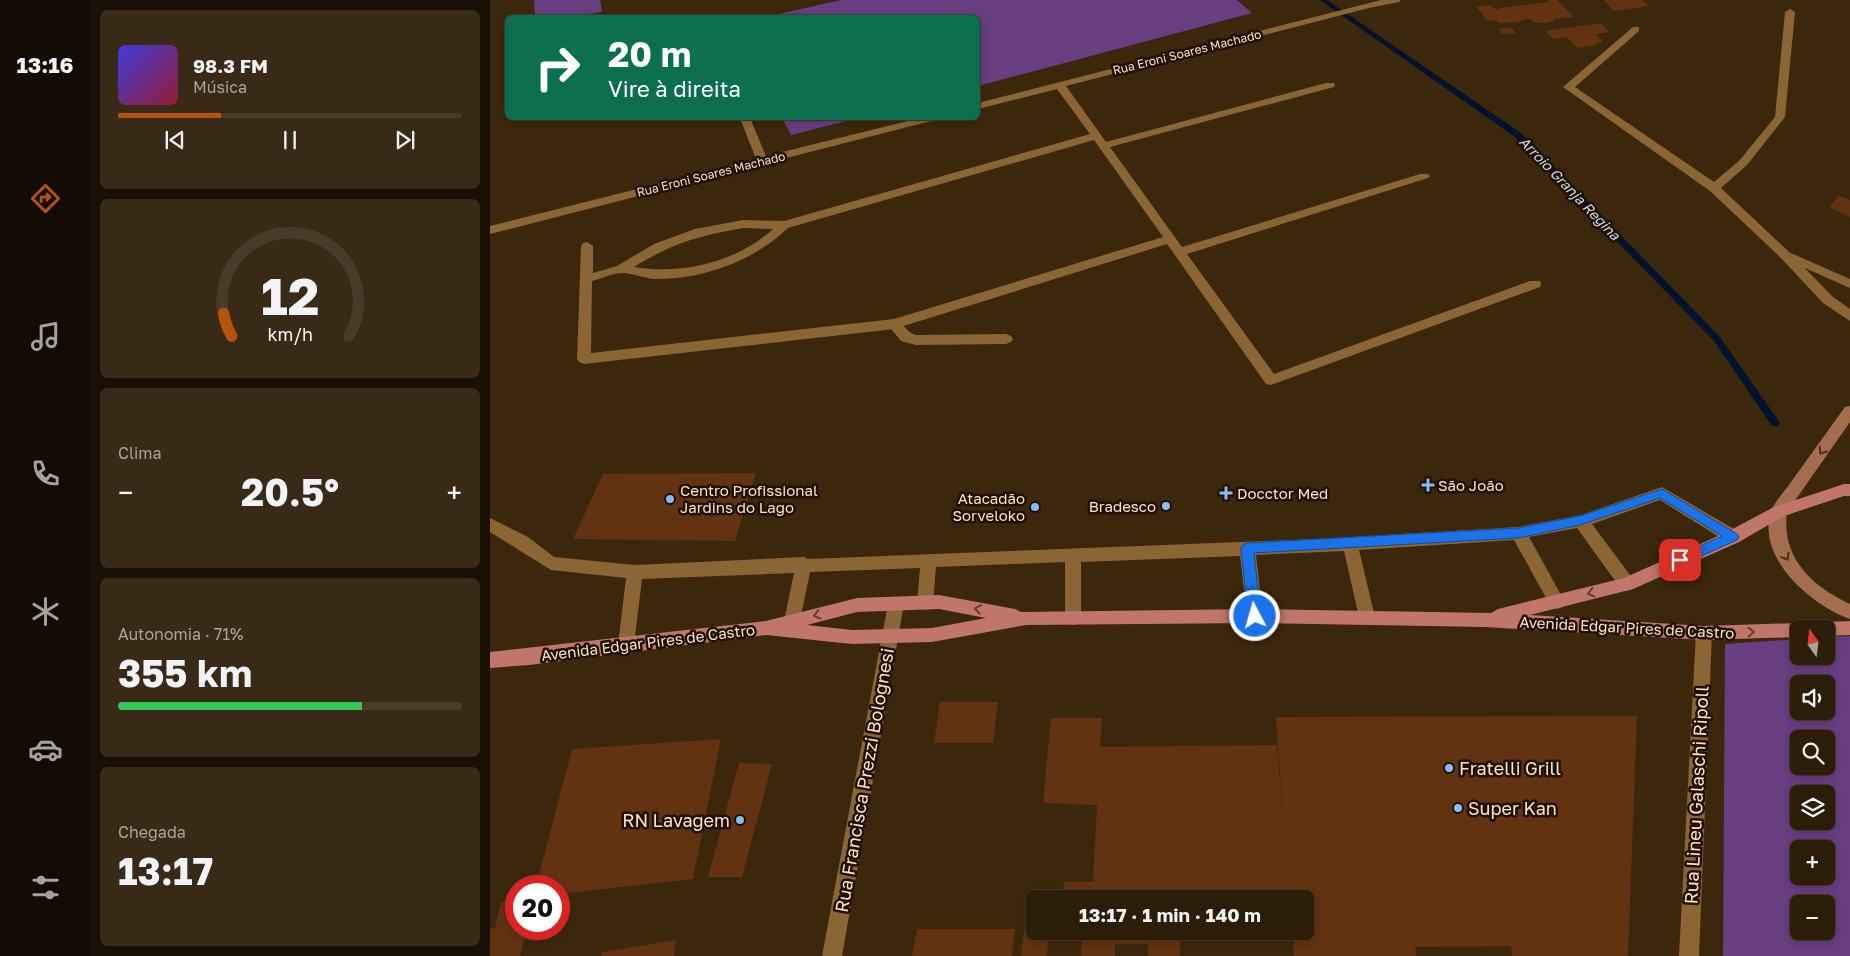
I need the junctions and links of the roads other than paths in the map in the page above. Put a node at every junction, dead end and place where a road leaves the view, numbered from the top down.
1 (1396, 0) edge
2 (1790, 12) dead end
3 (1636, 29) dead end
4 (1060, 85) junction
5 (1330, 85) dead end
6 (980, 105) edge
7 (746, 120) edge
8 (923, 120) edge
9 (1100, 141) junction
10 (762, 161) junction
11 (1424, 176) dead end
12 (1714, 188) junction
13 (784, 225) junction
14 (490, 230) edge
15 (1171, 239) junction
16 (587, 246) dead end
17 (1179, 252) junction
18 (1784, 254) junction
19 (621, 269) junction
20 (586, 279) junction
21 (1535, 284) dead end
22 (1850, 284) edge
23 (1850, 316) edge
24 (894, 324) junction
25 (1006, 339) dead end
26 (1850, 412) edge
27 (1850, 490) edge
28 (1779, 511) junction
29 (1580, 521) junction
30 (490, 524) edge
31 (1518, 533) junction
32 (1733, 537) junction
33 (1350, 543) junction
34 (1247, 548) junction
35 (1073, 554) junction
36 (929, 560) junction
37 (804, 564) junction
38 (636, 572) junction
39 (1627, 584) junction
40 (1557, 602) junction
41 (925, 603) junction
42 (896, 604) junction
43 (1850, 612) edge
44 (1255, 616) junction
45 (1026, 618) junction
46 (1074, 618) junction
47 (1367, 618) junction
48 (1485, 620) junction
49 (792, 621) junction
50 (766, 628) junction
51 (1850, 628) edge
52 (1835, 629) edge
53 (1790, 630) edge
54 (1704, 633) junction
55 (890, 636) junction
56 (626, 645) junction
57 (529, 657) junction
58 (490, 660) edge
59 (490, 669) edge
60 (832, 956) edge
61 (1689, 956) edge

1 - 4 street, Rua Eroni Soares Machado
2 - 12 street
3 - 12 street
4 - 6 street, Rua Eroni Soares Machado
4 - 9 street
5 - 9 street
7 - 10 street
8 - 10 street, Rua Eroni Soares Machado
9 - 13 street
9 - 15 street
10 - 14 street, Rua Eroni Soares Machado
11 - 17 street
12 - 18 street
13 - 19 street
13 - 19 street
15 - 17 street
15 - 24 street
16 - 20 street
17 - 21 street
18 - 22 street
18 - 23 street
19 - 20 street
20 - 24 street
24 - 25 street
26 -> 28 street
27 - 28 main road, Avenida Edgar Pires de Castro
28 - 32 main road, Avenida Edgar Pires de Castro
28 -> 43 street
29 - 31 street
29 - 32 street
29 - 39 street
30 - 38 street
31 - 33 street
31 - 40 street
32 - 39 main road, Avenida Edgar Pires de Castro
33 - 34 street
33 - 47 street
34 - 35 street
34 - 44 street
35 - 36 street
35 - 46 street
36 - 37 street
36 - 41 street
37 - 38 street
37 - 49 street
38 - 56 street
39 -> 40 main road, Avenida Edgar Pires de Castro
40 - 48 main road, Avenida Edgar Pires de Castro
41 - 42 main road, Avenida Edgar Pires de Castro
45 -> 41 main road, Avenida Edgar Pires de Castro
42 -> 49 main road, Avenida Edgar Pires de Castro
42 - 55 street, Rua Francisca Prezzi Bolognesi
44 - 46 main road, Avenida Edgar Pires de Castro
44 - 47 main road, Avenida Edgar Pires de Castro
45 - 46 main road, Avenida Edgar Pires de Castro
45 - 55 main road, Avenida Edgar Pires de Castro
47 - 48 main road, Avenida Edgar Pires de Castro
48 - 54 main road, Avenida Edgar Pires de Castro
49 - 50 main road, Avenida Edgar Pires de Castro
50 - 55 main road, Avenida Edgar Pires de Castro
50 - 56 main road, Avenida Edgar Pires de Castro
51 - 52 main road
54 -> 53 main road, Avenida Edgar Pires de Castro
54 - 61 street, Rua Lineu Galaschi Ripoll
55 - 60 street, Rua Francisca Prezzi Bolognesi
56 - 57 main road, Avenida Edgar Pires de Castro
57 - 58 main road, Avenida Edgar Pires de Castro
57 - 59 main road, Avenida Edgar Pires de Castro

